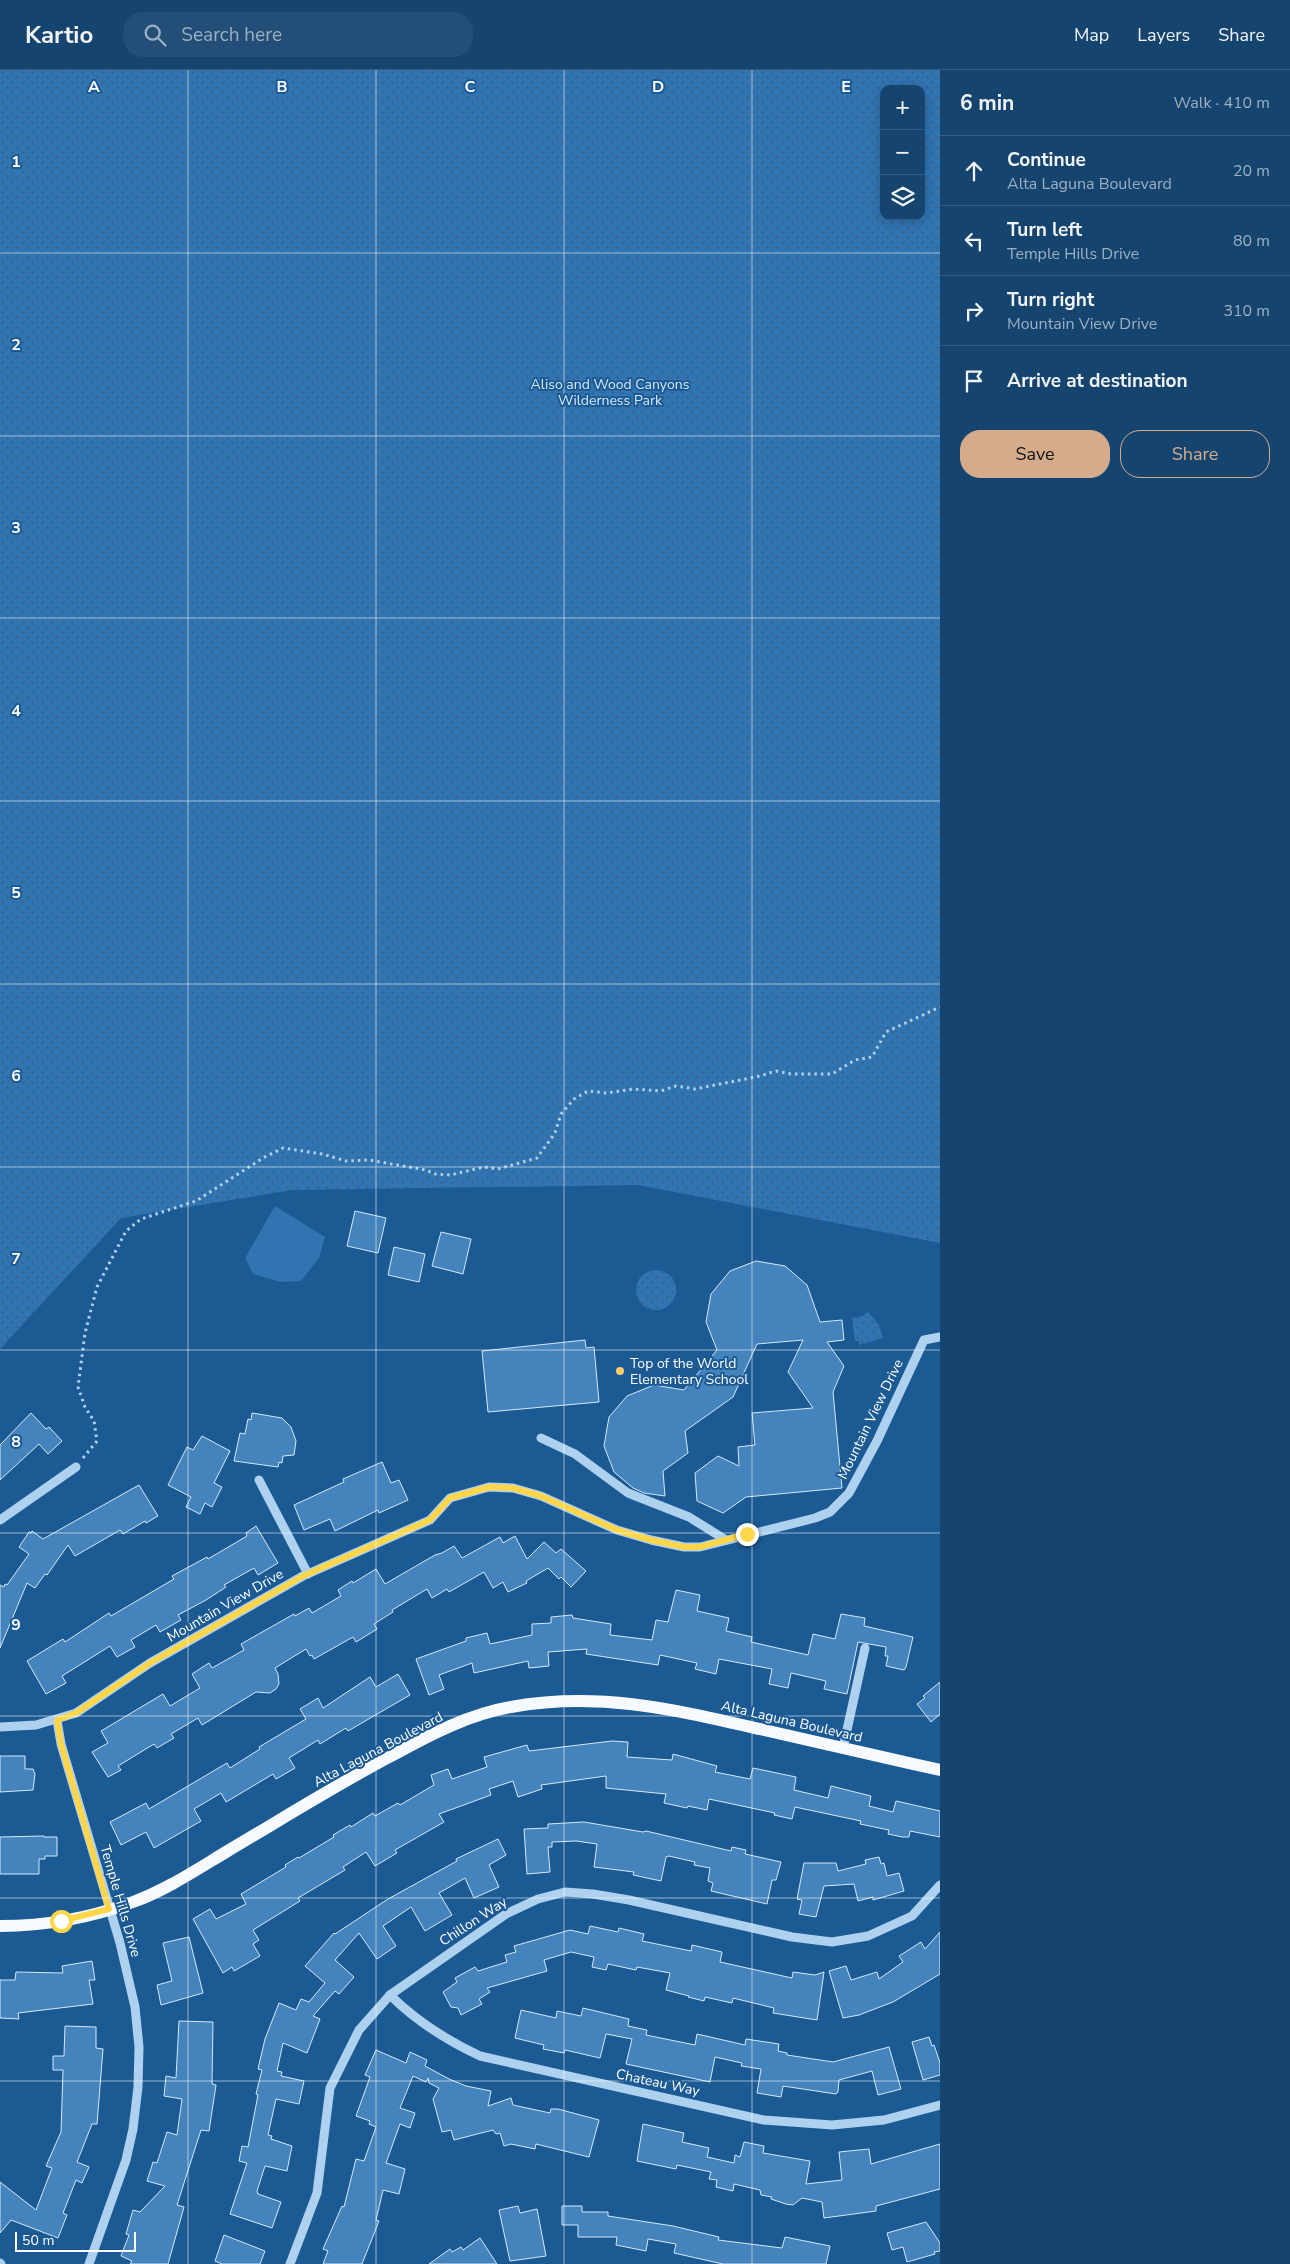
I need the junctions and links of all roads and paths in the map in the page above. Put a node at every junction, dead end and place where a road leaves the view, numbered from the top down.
1 (940, 1007) edge
2 (940, 1337) edge
3 (540, 1438) dead end
4 (76, 1467) joint
5 (259, 1480) dead end
6 (0, 1520) edge
7 (726, 1540) junction
8 (308, 1574) junction
9 (865, 1648) dead end
10 (57, 1720) junction
11 (0, 1727) edge
12 (843, 1748) junction
13 (940, 1770) edge
14 (940, 1885) edge
15 (109, 1909) junction
16 (0, 1926) edge
17 (390, 1995) junction
18 (940, 2105) edge
19 (89, 2264) edge
20 (290, 2264) edge

1 - 4 path
2 - 7 street, Mountain View Drive
3 - 7 street
4 - 6 street
5 - 8 street
7 - 8 street, Mountain View Drive
8 - 10 street, Mountain View Drive
9 - 12 street
10 - 11 street, Mountain View Drive
10 - 15 street, Temple Hills Drive
12 - 13 main road, Alta Laguna Boulevard
12 - 15 main road, Alta Laguna Boulevard
14 - 17 street, Chillon Way
15 - 16 main road, Alta Laguna Boulevard
15 - 19 street, Temple Hills Drive
17 - 18 street, Chateau Way
17 - 20 street, Chillon Way

